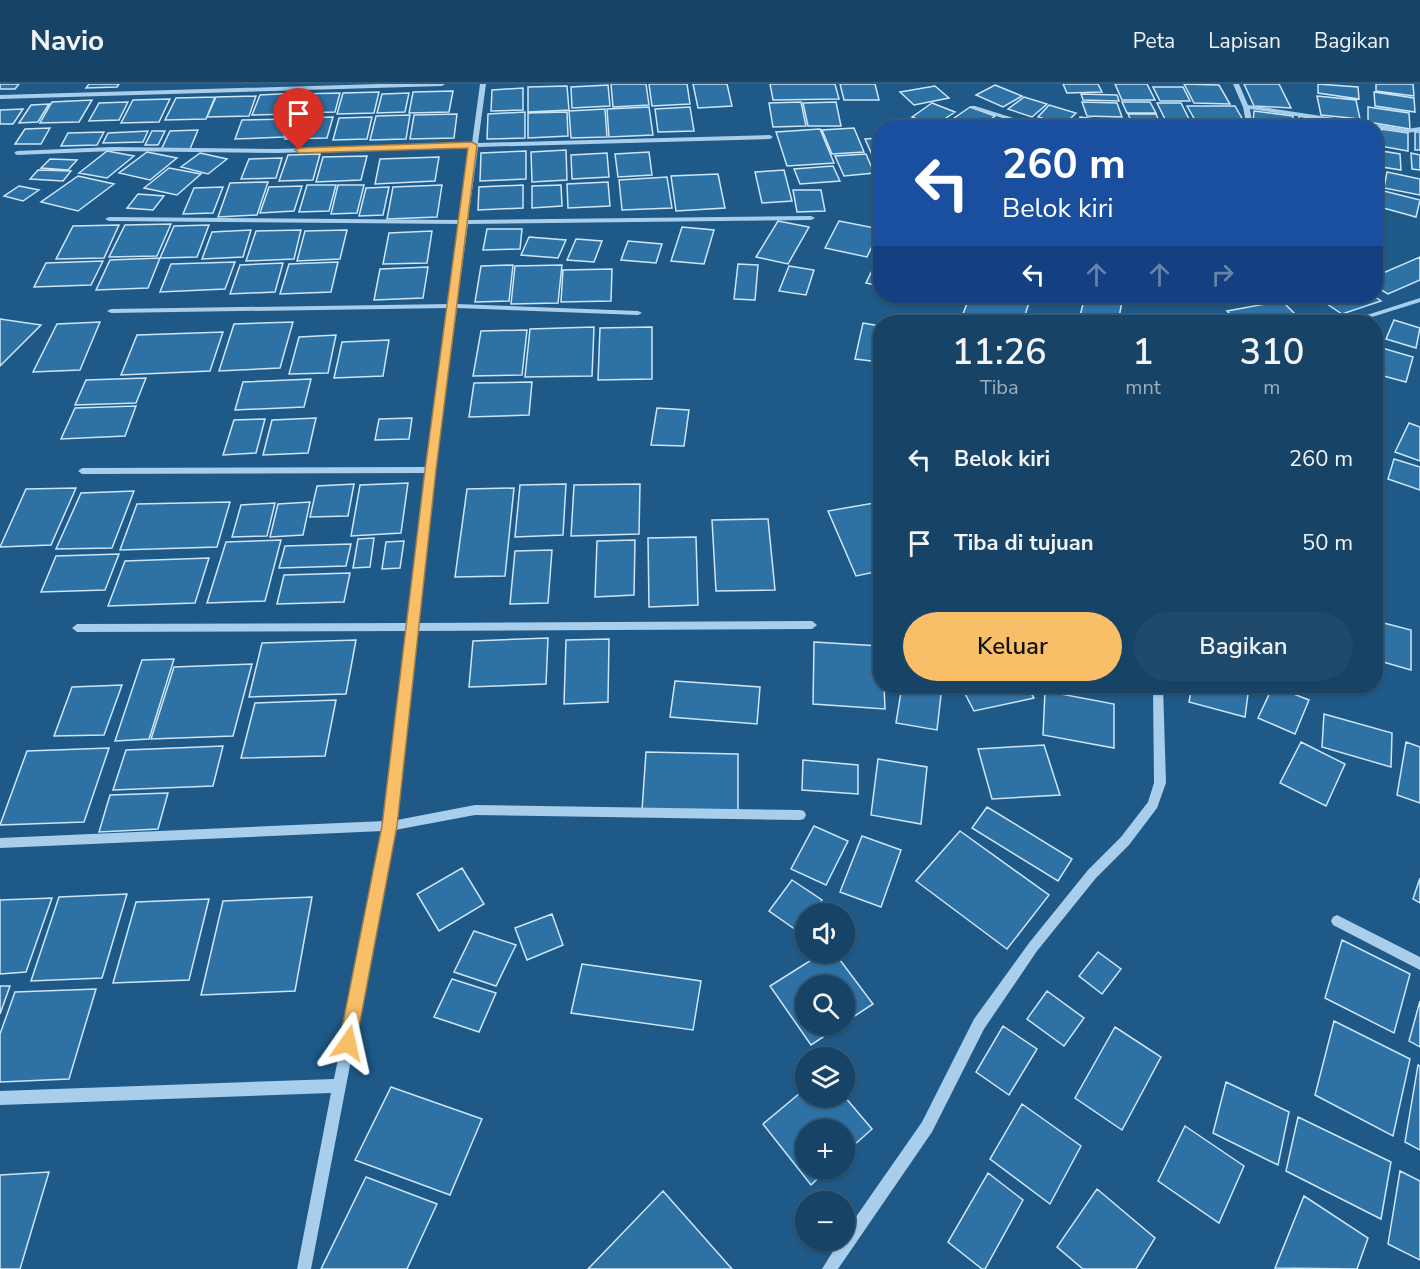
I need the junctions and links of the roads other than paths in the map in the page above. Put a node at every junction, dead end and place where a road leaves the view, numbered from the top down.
1 (442, 84) edge
2 (483, 84) edge
3 (1236, 84) edge
4 (0, 97) edge
5 (973, 107) dead end
6 (1246, 107) junction
7 (1016, 120) edge
8 (1248, 120) edge
9 (1333, 120) edge
10 (1383, 127) edge
11 (1420, 129) edge
12 (770, 137) dead end
13 (472, 145) junction
14 (17, 153) dead end
15 (811, 218) dead end
16 (109, 219) dead end
17 (464, 222) junction
18 (1420, 300) edge
19 (454, 306) junction
20 (111, 311) dead end
21 (638, 313) dead end
22 (1372, 315) edge
23 (430, 470) junction
24 (82, 471) dead end
25 (812, 625) dead end
26 (415, 626) junction
27 (76, 628) dead end
28 (1158, 693) edge
29 (800, 815) dead end
30 (390, 826) junction
31 (0, 843) edge
32 (1336, 921) dead end
33 (1420, 964) edge
34 (339, 1086) junction
35 (0, 1098) edge
36 (304, 1269) edge
37 (829, 1269) edge

1 - 4 street
2 - 13 street
3 - 6 street
5 - 7 street
6 - 8 street
6 - 9 street
10 - 11 street
12 - 13 street
13 - 14 street
13 - 17 street
15 - 17 street
16 - 17 street
17 - 19 street
18 - 22 street
19 - 20 street
19 - 21 street
19 - 23 street
23 - 24 street
23 - 26 street
25 - 26 street
26 - 27 street
26 - 30 street
28 - 37 street
29 - 30 street
30 - 31 street
30 - 34 street
32 - 33 street
34 - 35 street
34 - 36 street

